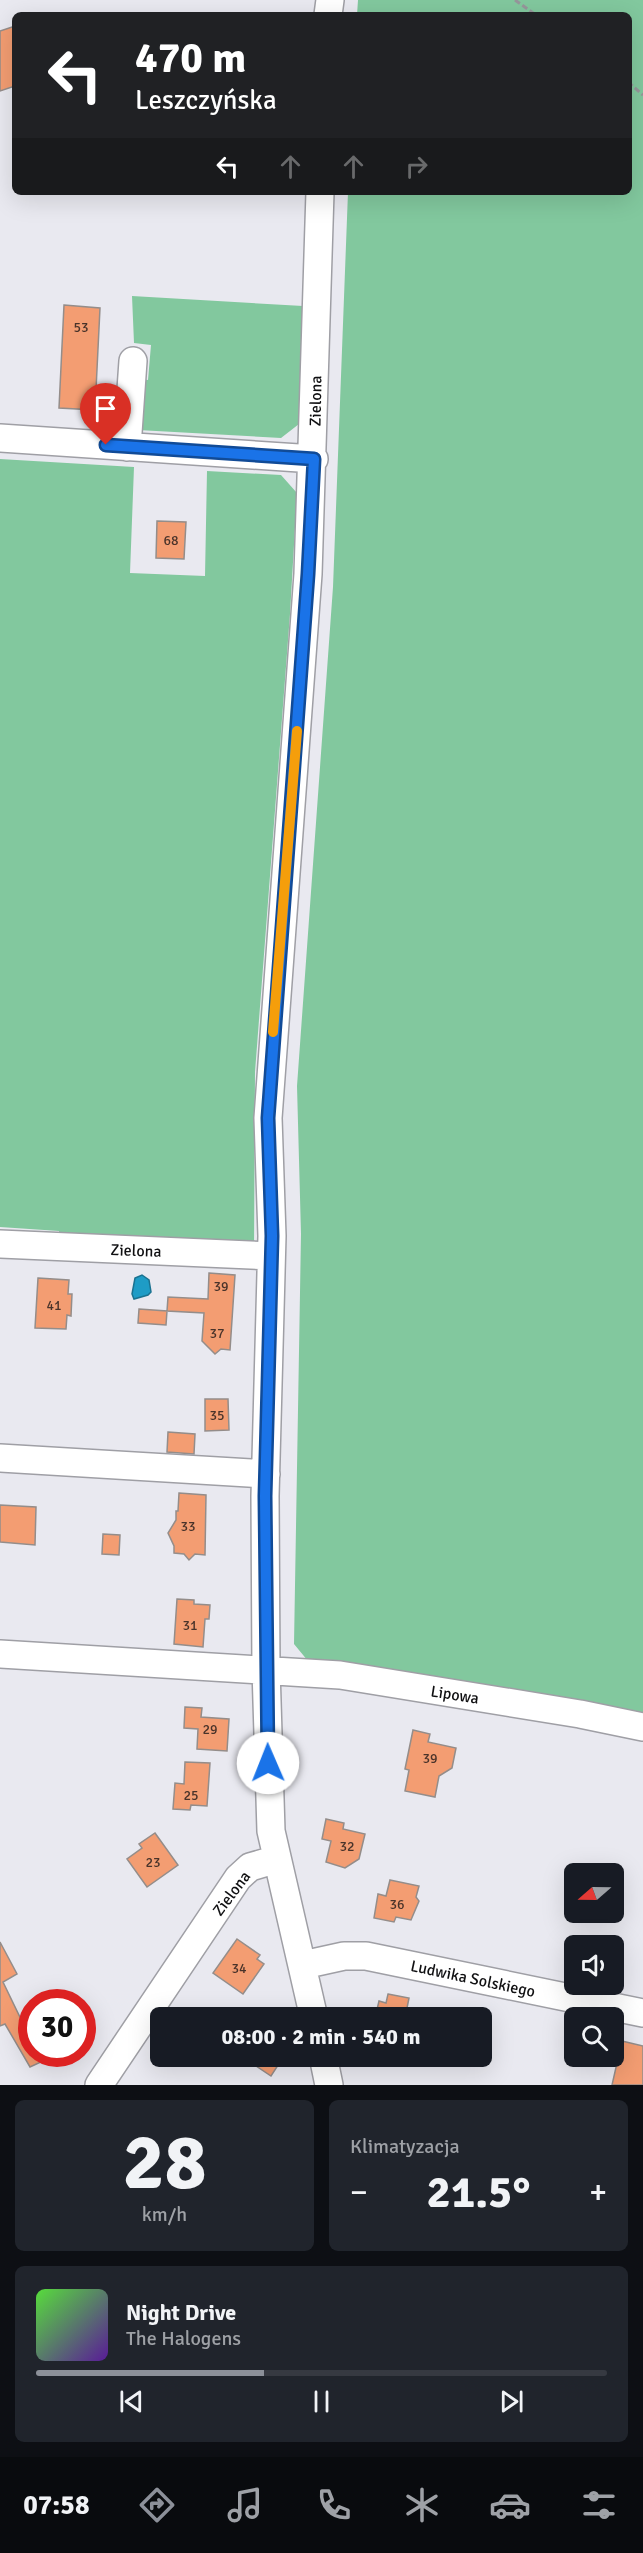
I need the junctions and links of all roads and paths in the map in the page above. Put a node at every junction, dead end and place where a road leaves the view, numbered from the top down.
1 (515, 0) edge
2 (532, 12) edge
3 (320, 195) edge
4 (133, 361) dead end
5 (0, 438) edge
6 (127, 447) junction
7 (314, 459) junction
8 (0, 1244) edge
9 (272, 1256) junction
10 (0, 1458) edge
11 (266, 1474) junction
12 (0, 1654) edge
13 (266, 1670) junction
14 (643, 1727) edge
15 (277, 1859) junction
16 (303, 1965) junction
17 (312, 2007) edge
18 (643, 2013) edge
19 (325, 2067) edge
20 (99, 2085) edge
21 (329, 2085) edge

1 - 2 path
3 - 7 street, Zielona
4 - 6 street
5 - 6 street
6 - 7 street
7 - 9 street, Zielona
8 - 9 street, Zielona
9 - 11 street, Zielona
10 - 11 street
11 - 13 street, Zielona
12 - 13 street, Lipowa
13 - 14 street, Lipowa
13 - 15 street, Zielona
15 - 16 street
15 - 20 street, Zielona
16 - 17 street
16 - 18 street, Ludwika Solskiego
19 - 21 street

